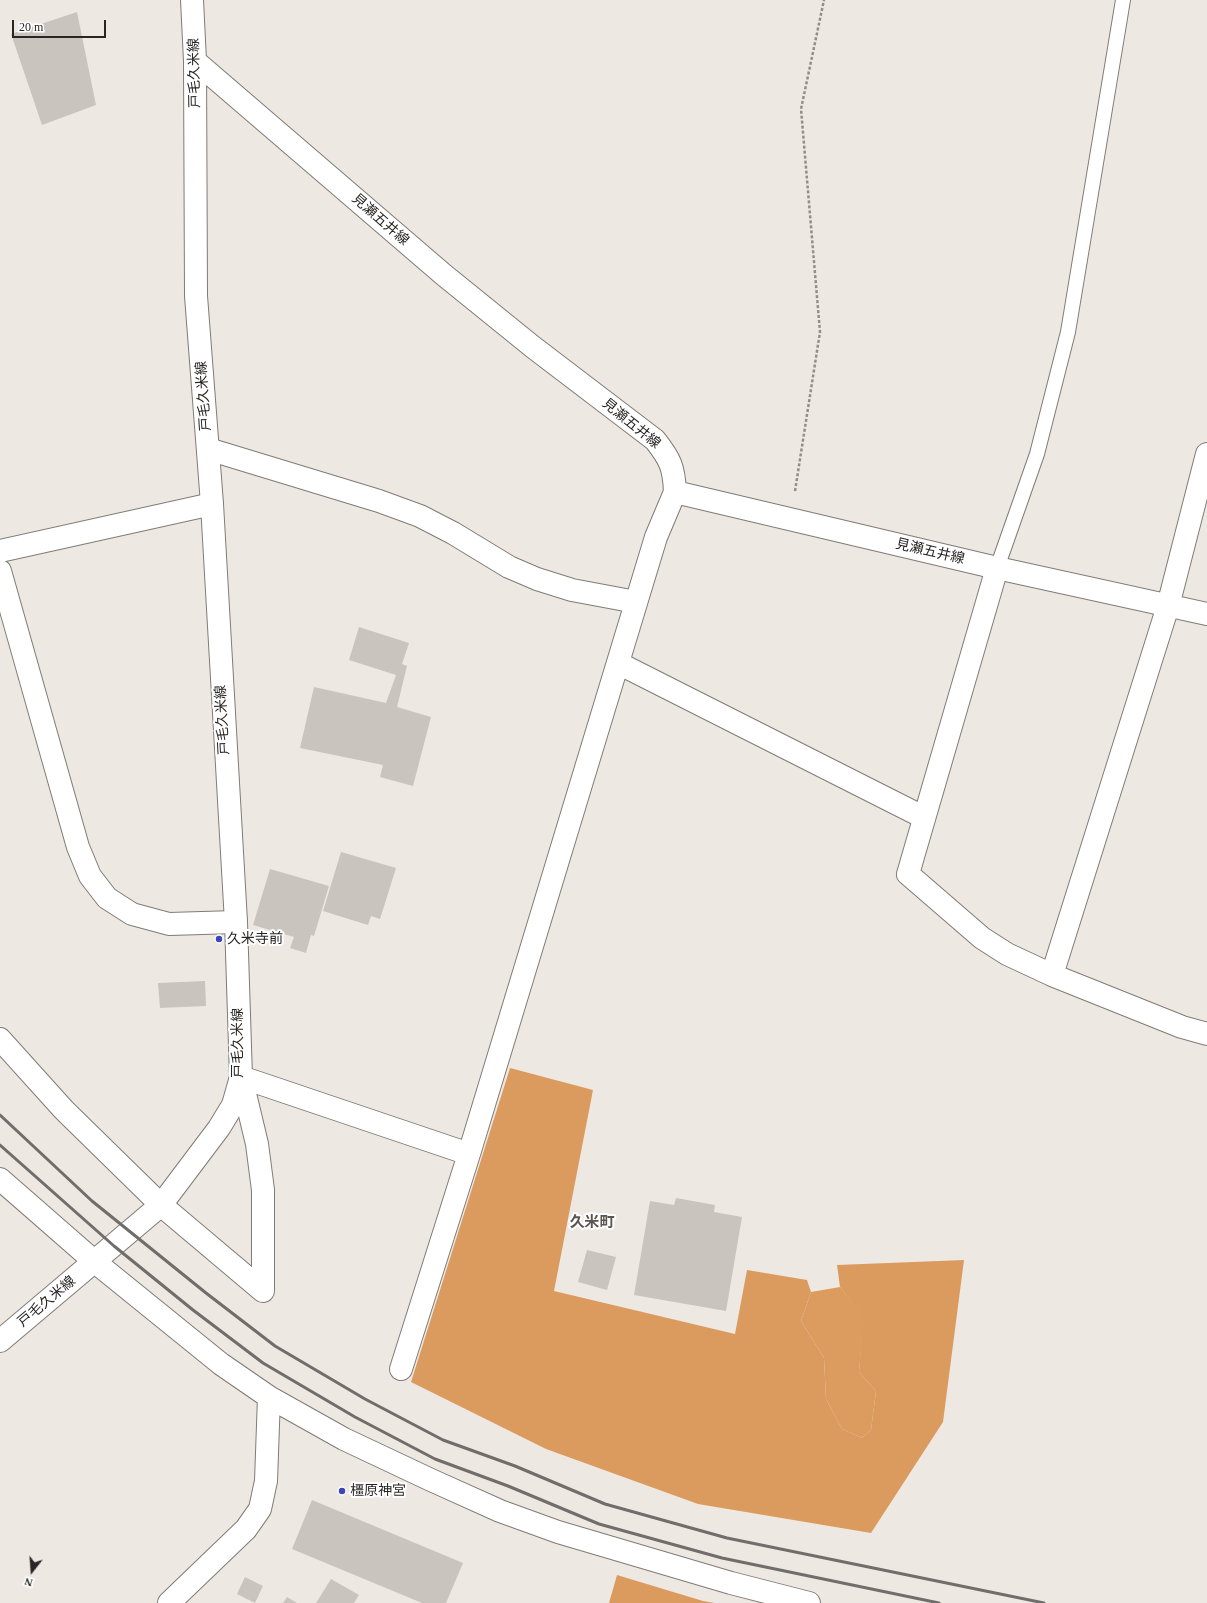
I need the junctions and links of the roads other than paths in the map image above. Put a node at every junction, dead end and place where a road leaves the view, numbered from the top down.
1 (192, 0) edge
2 (1123, 0) edge
3 (196, 61) junction
4 (208, 449) junction
5 (1207, 454) edge
6 (675, 492) junction
7 (212, 504) junction
8 (0, 551) edge
9 (997, 568) junction
10 (0, 571) edge
11 (636, 602) junction
12 (1168, 606) junction
13 (1207, 614) edge
14 (618, 664) junction
15 (923, 817) junction
16 (236, 922) junction
17 (1052, 975) junction
18 (1207, 1034) edge
19 (0, 1039) edge
20 (241, 1077) junction
21 (469, 1154) junction
22 (0, 1179) edge
23 (161, 1205) junction
24 (95, 1262) junction
25 (0, 1341) edge
26 (401, 1369) dead end
27 (269, 1397) junction
28 (168, 1603) edge
29 (809, 1603) edge

1 - 3 street, 戸毛久米線
2 - 9 lane
3 - 4 street, 戸毛久米線
3 - 6 street, 見瀬五井線
4 - 7 street, 戸毛久米線
4 - 11 street
5 - 12 street
6 - 9 street, 見瀬五井線
6 - 11 street
7 - 8 street
7 - 16 street, 戸毛久米線
9 - 12 street, 見瀬五井線
9 - 15 street
10 - 16 street
11 - 14 street
12 - 13 street, 見瀬五井線
12 - 17 street
14 - 15 street
14 - 21 street
15 - 17 street
16 - 20 street, 戸毛久米線
17 - 18 street
19 - 23 street
20 - 21 street
20 - 23 street, 戸毛久米線
20 - 23 street
21 - 26 street
22 - 24 street
23 - 24 street, 戸毛久米線
24 - 25 street, 戸毛久米線
24 - 27 street
27 - 28 street
27 - 29 street

